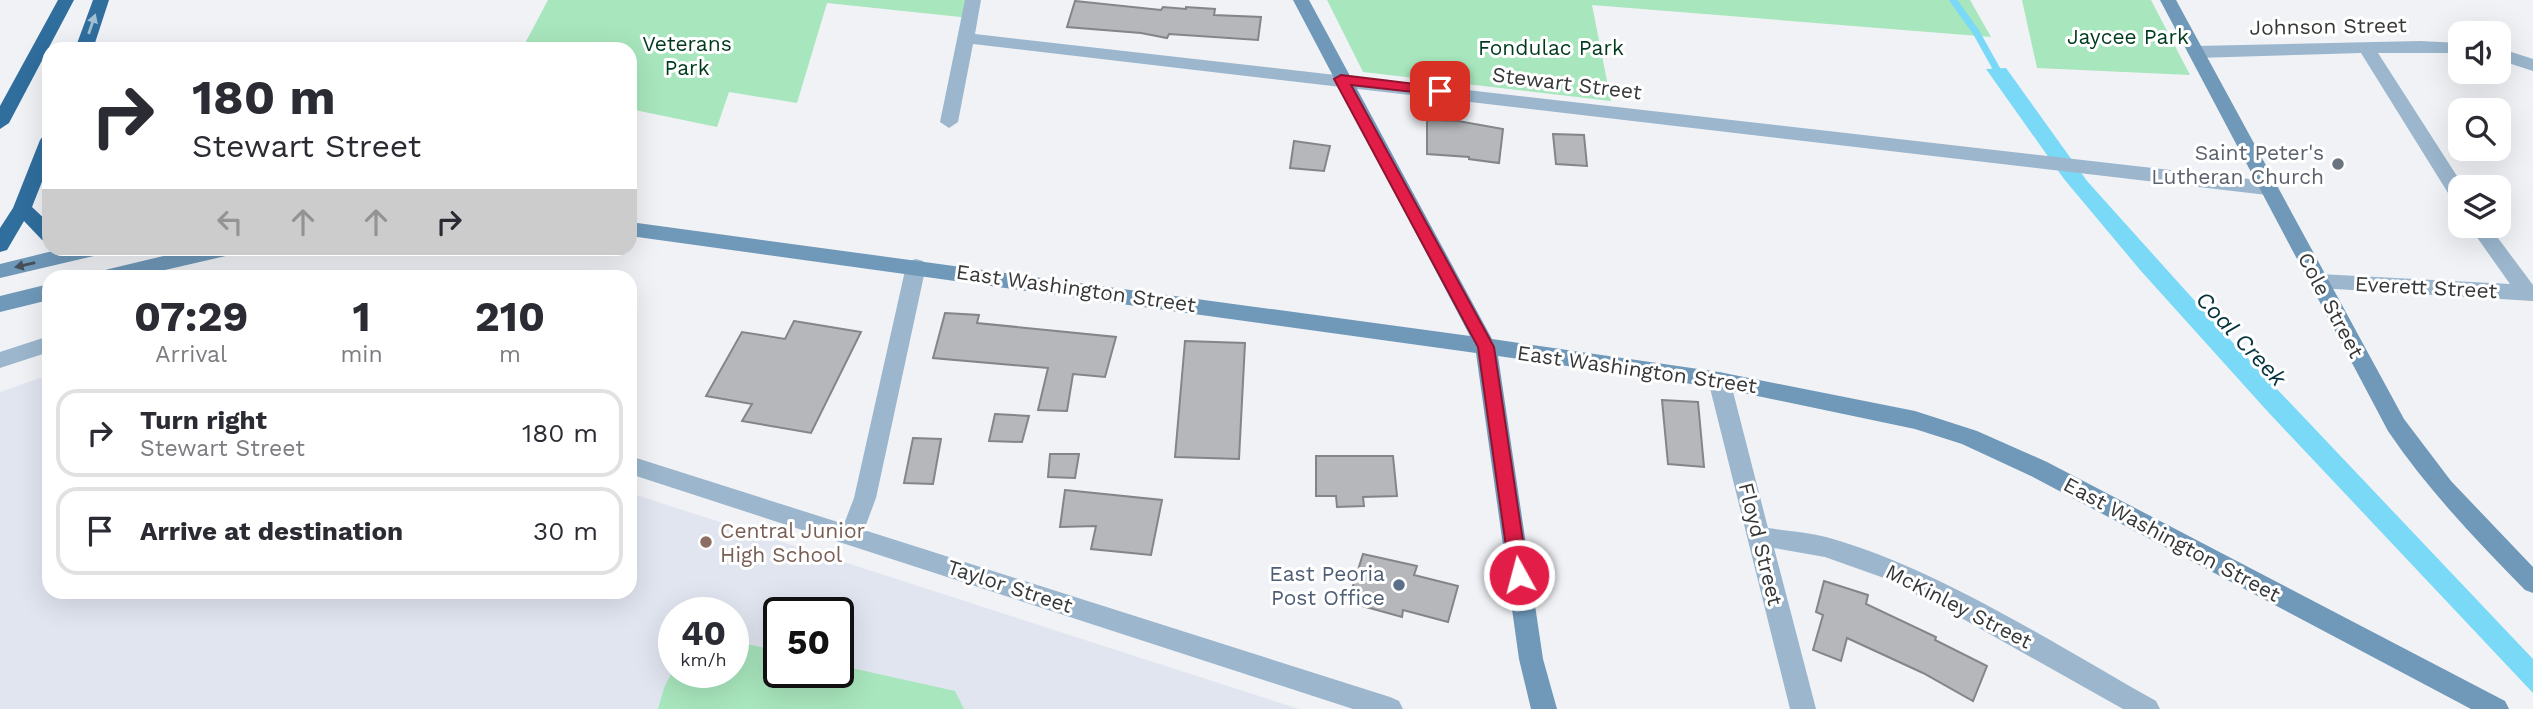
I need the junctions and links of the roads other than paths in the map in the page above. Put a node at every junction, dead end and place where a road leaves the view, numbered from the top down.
1 (66, 0) edge
2 (101, 0) edge
3 (974, 0) edge
4 (1301, 0) edge
5 (2168, 0) edge
6 (966, 38) junction
7 (43, 42) edge
8 (86, 42) edge
9 (42, 45) edge
10 (2366, 48) junction
11 (2448, 48) edge
12 (2196, 52) junction
13 (2511, 58) edge
14 (2533, 65) edge
15 (1341, 79) junction
16 (948, 122) dead end
17 (0, 123) edge
18 (42, 158) edge
19 (2448, 177) edge
20 (2267, 188) junction
21 (22, 208) junction
22 (42, 228) edge
23 (637, 230) edge
24 (2488, 238) edge
25 (0, 245) edge
26 (65, 256) edge
27 (195, 256) edge
28 (916, 266) junction
29 (135, 270) edge
30 (0, 271) edge
31 (2319, 281) junction
32 (2530, 292) edge
33 (42, 294) edge
34 (0, 304) edge
35 (42, 346) edge
36 (1486, 347) junction
37 (0, 359) edge
38 (1719, 380) junction
39 (637, 467) edge
40 (851, 535) junction
41 (1759, 536) junction
42 (2533, 583) edge
43 (1390, 709) edge
44 (1544, 709) edge
45 (1803, 709) edge
46 (2147, 709) edge
47 (2496, 709) edge

1 - 7 highway
8 -> 2 highway
3 - 6 street
4 - 15 main road
5 - 12 main road, Cole Street
6 - 15 street, Stewart Street
6 - 16 street
9 - 17 highway
10 - 11 street, Johnson Street
10 - 12 street, Johnson Street
10 - 19 street
12 - 20 main road, Cole Street
13 - 14 street
15 - 20 street, Stewart Street
15 - 36 main road
18 - 21 highway
20 - 31 main road, Cole Street
21 - 22 highway
21 - 25 highway
23 - 28 main road, East Washington Street
24 - 32 street
26 -> 30 main road
27 - 29 main road
28 - 36 main road, East Washington Street
28 - 40 street
31 - 32 street, Everett Street
31 - 42 main road, Cole Street
33 - 34 main road
35 - 37 street
36 - 38 main road, East Washington Street
36 - 44 main road
38 - 41 street, Floyd Street
38 - 47 main road, East Washington Street
39 - 40 street, Taylor Street
40 - 43 street, Taylor Street
41 - 45 street, Floyd Street
41 - 46 street, McKinley Street

